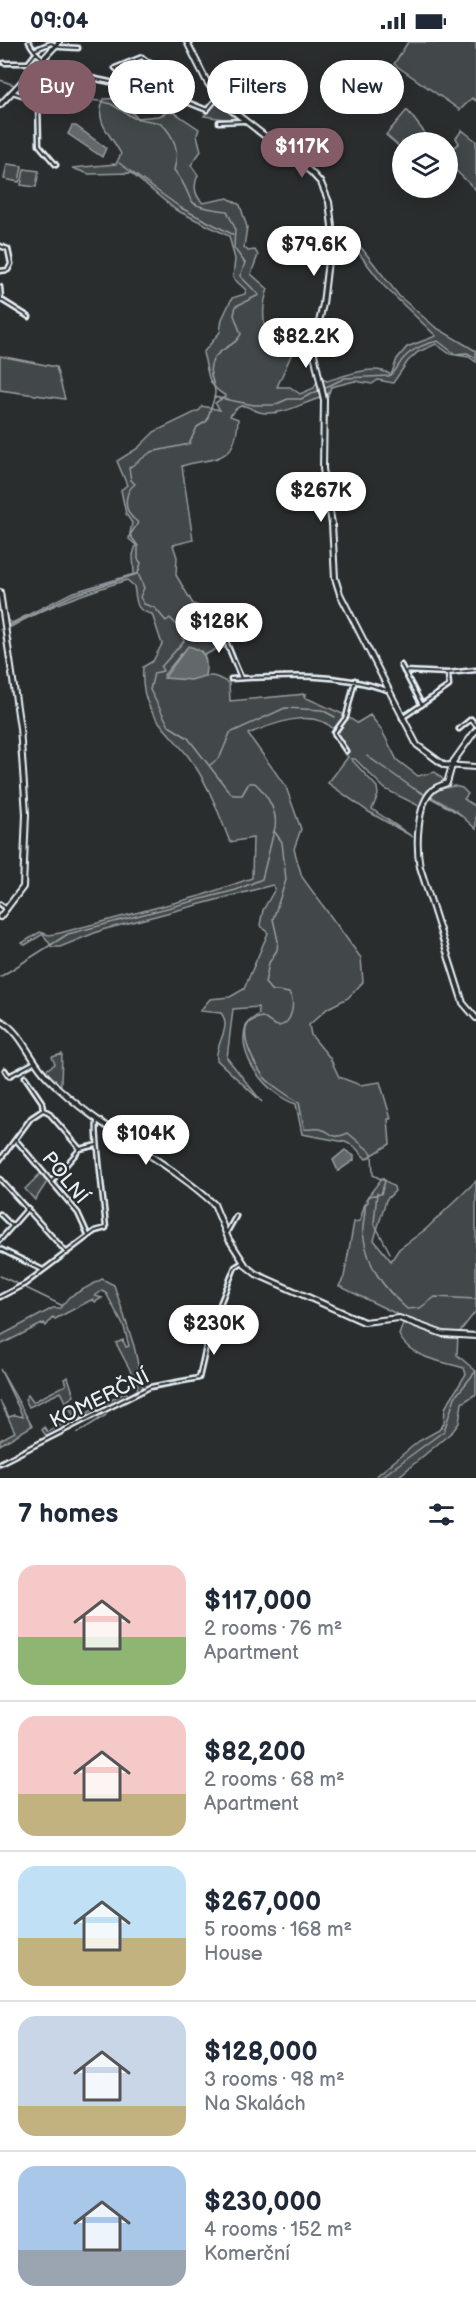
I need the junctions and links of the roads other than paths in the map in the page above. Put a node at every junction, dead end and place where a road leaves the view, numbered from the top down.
1 (29, 42) edge
2 (187, 42) edge
3 (58, 43) edge
4 (78, 48) dead end
5 (35, 51) junction
6 (43, 58) junction
7 (4, 63) dead end
8 (207, 79) edge
9 (108, 82) edge
10 (18, 86) edge
11 (13, 91) junction
12 (186, 101) joint
13 (0, 105) edge
14 (235, 114) edge
15 (243, 121) junction
16 (219, 122) dead end
17 (56, 165) dead end
18 (0, 246) edge
19 (0, 271) edge
20 (0, 287) edge
21 (1, 298) edge
22 (29, 317) dead end
23 (0, 592) edge
24 (245, 614) dead end
25 (401, 665) dead end
26 (476, 670) edge
27 (404, 671) junction
28 (448, 674) junction
29 (241, 678) junction
30 (231, 679) dead end
31 (355, 680) junction
32 (387, 690) junction
33 (422, 705) junction
34 (402, 719) junction
35 (476, 724) edge
36 (459, 729) dead end
37 (476, 730) edge
38 (346, 751) dead end
39 (476, 766) edge
40 (452, 767) junction
41 (0, 904) edge
42 (7, 909) junction
43 (0, 918) edge
44 (476, 1018) edge
45 (0, 1020) edge
46 (35, 1062) junction
47 (5, 1070) dead end
48 (25, 1077) dead end
49 (43, 1110) junction
50 (97, 1122) junction
51 (15, 1140) junction
52 (98, 1145) junction
53 (80, 1149) junction
54 (0, 1160) edge
55 (0, 1179) edge
56 (51, 1182) junction
57 (28, 1208) junction
58 (0, 1214) edge
59 (236, 1216) dead end
60 (12, 1226) junction
61 (89, 1236) junction
62 (228, 1238) junction
63 (0, 1240) edge
64 (0, 1250) edge
65 (67, 1253) junction
66 (243, 1262) junction
67 (43, 1270) junction
68 (0, 1297) edge
69 (476, 1336) edge
70 (0, 1463) edge

1 - 5 street
2 - 8 street
3 - 4 street
3 - 5 street
3 - 6 street
5 - 6 street
5 - 7 street
6 - 9 street
10 - 11 street
11 - 13 street
11 - 17 street
12 - 12 street
14 - 15 street
15 - 16 street
15 - 32 street
18 - 19 street
20 - 21 street
21 - 22 street
23 - 42 street
24 - 29 street
25 - 27 street
26 - 28 street
27 - 28 street
27 - 33 street
28 - 33 street
29 - 30 street
29 - 31 street
31 - 32 street
31 - 38 street
32 - 34 street
33 - 34 street
34 - 40 street
35 - 36 street
37 - 40 street
39 - 40 street
40 - 44 street
41 - 42 street
42 - 43 street
45 - 46 street
46 - 47 street
46 - 50 street
48 - 49 street
49 - 51 street
49 - 53 street
50 - 52 street
50 - 62 street
51 - 54 street
51 - 56 street, POLNÍ
52 - 53 street
52 - 61 street
53 - 56 street
55 - 57 street
56 - 61 street, POLNÍ
57 - 60 street
57 - 65 street
58 - 60 street
59 - 62 street
60 - 63 street
61 - 65 street
62 - 66 street
64 - 67 street
65 - 67 street
66 - 69 street
66 - 70 street, KOMERČNÍ
67 - 68 street

